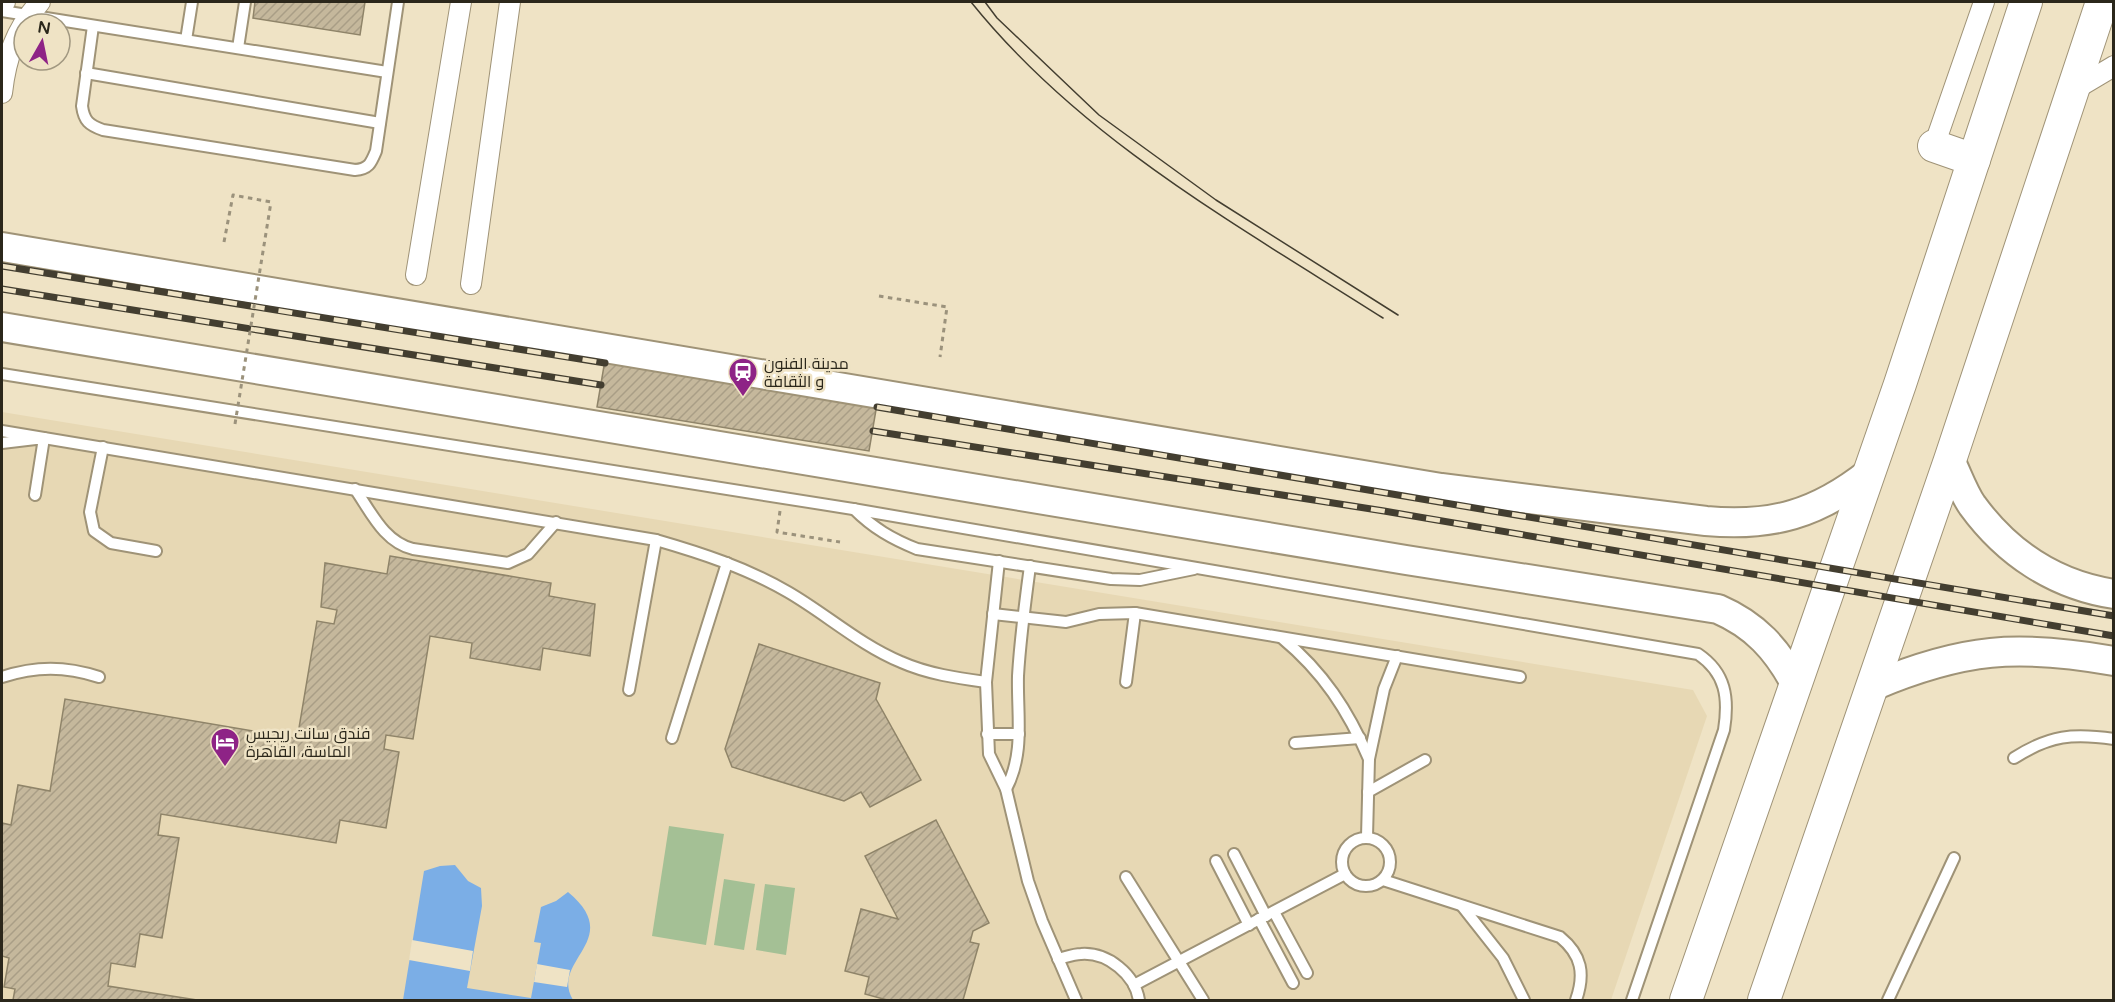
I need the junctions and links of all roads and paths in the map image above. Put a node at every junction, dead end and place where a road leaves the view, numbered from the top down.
1 (5, 2) edge
2 (192, 2) edge
3 (245, 2) edge
4 (398, 2) edge
5 (461, 2) edge
6 (510, 2) edge
7 (1984, 2) edge
8 (2026, 2) edge
9 (2102, 2) edge
10 (34, 8) edge
11 (2, 9) edge
12 (93, 26) junction
13 (186, 40) junction
14 (238, 48) junction
15 (2114, 66) edge
16 (387, 72) junction
17 (86, 73) junction
18 (2072, 91) junction
19 (2, 93) edge
20 (380, 123) junction
21 (1934, 146) joint
22 (1974, 160) junction
23 (224, 242) dead end
24 (2, 248) edge
25 (416, 275) dead end
26 (471, 284) dead end
27 (879, 296) dead end
28 (2, 327) edge
29 (940, 357) dead end
30 (2, 374) edge
31 (235, 424) dead end
32 (2, 431) edge
33 (44, 438) junction
34 (2, 443) edge
35 (103, 447) junction
36 (1950, 460) junction
37 (1869, 473) junction
38 (355, 489) junction
39 (35, 495) dead end
40 (782, 498) junction
41 (853, 509) junction
42 (556, 522) junction
43 (656, 540) junction
44 (840, 542) dead end
45 (156, 551) dead end
46 (999, 561) junction
47 (727, 563) junction
48 (1030, 566) junction
49 (1197, 568) junction
50 (2114, 594) edge
51 (1135, 613) junction
52 (993, 614) junction
53 (1023, 618) junction
54 (1282, 637) junction
55 (1397, 656) junction
56 (2114, 661) edge
57 (2, 676) edge
58 (1520, 677) dead end
59 (99, 678) dead end
60 (986, 682) junction
61 (1126, 682) dead end
62 (1796, 685) junction
63 (1873, 686) junction
64 (629, 690) dead end
65 (987, 734) junction
66 (1019, 734) junction
67 (672, 738) dead end
68 (1360, 738) junction
69 (2114, 739) edge
70 (1295, 743) dead end
71 (2014, 758) dead end
72 (1369, 759) junction
73 (1425, 760) dead end
74 (1006, 789) junction
75 (1368, 792) junction
76 (1367, 837) junction
77 (1234, 854) dead end
78 (1954, 858) dead end
79 (1216, 861) dead end
80 (1345, 874) junction
81 (1126, 877) dead end
82 (1383, 880) junction
83 (1460, 904) junction
84 (1262, 918) junction
85 (1058, 959) junction
86 (1179, 962) junction
87 (1307, 973) dead end
88 (1293, 983) dead end
89 (1134, 985) junction
90 (1076, 1000) edge
91 (1139, 1000) edge
92 (1203, 1000) edge
93 (1524, 1000) edge
94 (1576, 1000) edge
95 (1632, 1000) edge
96 (1686, 1000) edge
97 (1764, 1000) edge
98 (1888, 1000) edge

1 - 11 street
2 - 13 lane
3 - 14 lane
4 - 16 lane
5 - 25 street
6 - 26 street
7 - 21 street
8 - 22 main road
9 - 18 main road
10 - 11 lane
10 - 12 lane
10 - 19 street
12 - 13 lane
12 - 17 lane
13 - 14 lane
14 - 16 lane
15 - 18 street
16 - 20 lane
17 - 20 lane
17 - 20 lane
18 - 36 main road
21 - 22 main road
22 - 37 main road
23 - 31 path, bridge
24 - 37 street
27 - 29 path
28 - 62 street
30 - 40 lane
32 - 33 lane
33 - 34 lane
33 - 35 lane
33 - 39 lane
35 - 38 lane
35 - 45 lane
36 - 50 street
36 - 63 main road
37 - 62 main road
38 - 42 lane
38 - 42 lane
40 - 41 lane
40 - 44 path
41 - 46 lane
41 - 49 lane
42 - 43 lane
43 - 47 lane
43 - 64 lane
46 - 48 lane
46 - 52 lane
47 - 60 lane
47 - 67 lane
48 - 49 lane
48 - 53 lane
49 - 95 lane
51 - 53 lane
51 - 54 lane
51 - 61 lane
52 - 53 lane
52 - 60 lane
53 - 66 lane
54 - 55 lane
54 - 68 lane
55 - 58 lane
55 - 72 lane
56 - 63 street
57 - 59 lane
60 - 65 lane
62 - 96 main road
63 - 97 main road
65 - 66 lane
65 - 74 lane
66 - 74 lane
68 - 70 lane
68 - 72 lane
69 - 71 lane
72 - 75 lane
73 - 75 lane
74 - 85 lane
75 - 76 lane
76 - 80 lane
76 - 82 lane
77 - 84 lane
78 - 98 lane
79 - 84 lane
80 - 82 lane
80 - 84 lane
81 - 86 lane
82 - 83 lane
83 - 93 lane
83 - 94 lane
84 - 86 lane
84 - 87 lane
84 - 88 lane
85 - 89 lane
85 - 90 lane
86 - 89 lane
86 - 92 lane
89 - 91 lane

